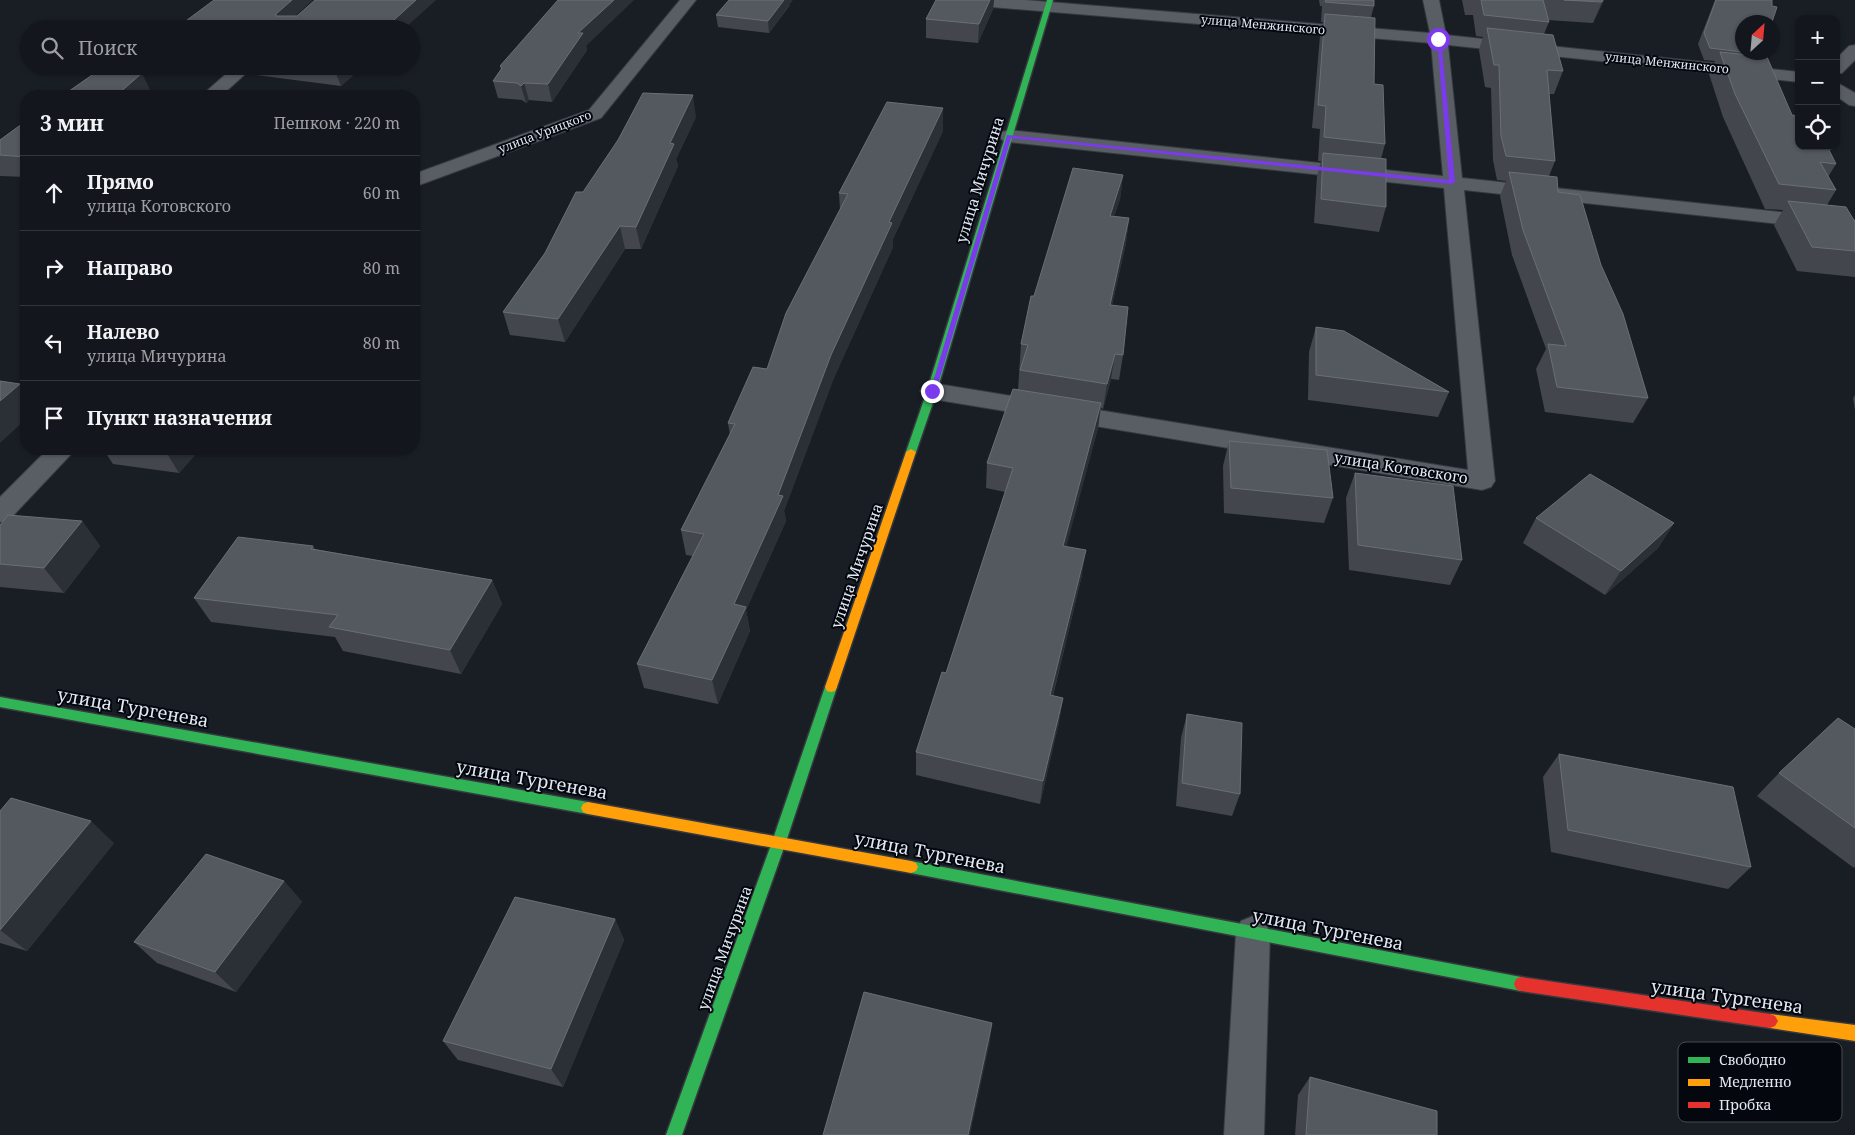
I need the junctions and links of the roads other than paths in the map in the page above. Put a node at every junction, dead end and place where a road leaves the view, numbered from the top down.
1 (688, 0) edge
2 (967, 0) edge
3 (1431, 0) edge
4 (1049, 4) edge
5 (1438, 39) junction
6 (1855, 50) edge
7 (1840, 65) edge
8 (235, 75) edge
9 (1795, 77) edge
10 (217, 90) edge
11 (1840, 90) edge
12 (1855, 101) edge
13 (1009, 136) junction
14 (420, 179) edge
15 (1452, 182) junction
16 (1855, 226) edge
17 (932, 391) junction
18 (56, 455) edge
19 (0, 513) edge
20 (0, 702) edge
21 (779, 842) junction
22 (1253, 933) junction
23 (1855, 1033) edge
24 (674, 1135) edge
25 (1244, 1135) edge

1 - 14 street, улица Урицкого
2 - 4 street, улица Менжинского
3 - 5 street, улица Котовского
4 - 5 street, улица Менжинского
4 - 13 street, улица Мичурина
5 - 9 street, улица Менжинского
5 - 15 street, улица Котовского
6 - 7 street
8 - 10 street
11 - 12 street
13 - 15 street
13 - 17 street, улица Мичурина
15 - 16 street
15 - 17 street, улица Котовского
17 - 21 street, улица Мичурина
18 - 19 street
20 - 21 street, улица Тургенева
21 - 22 street, улица Тургенева
21 - 24 street, улица Мичурина
22 - 23 street, улица Тургенева
22 - 25 street

